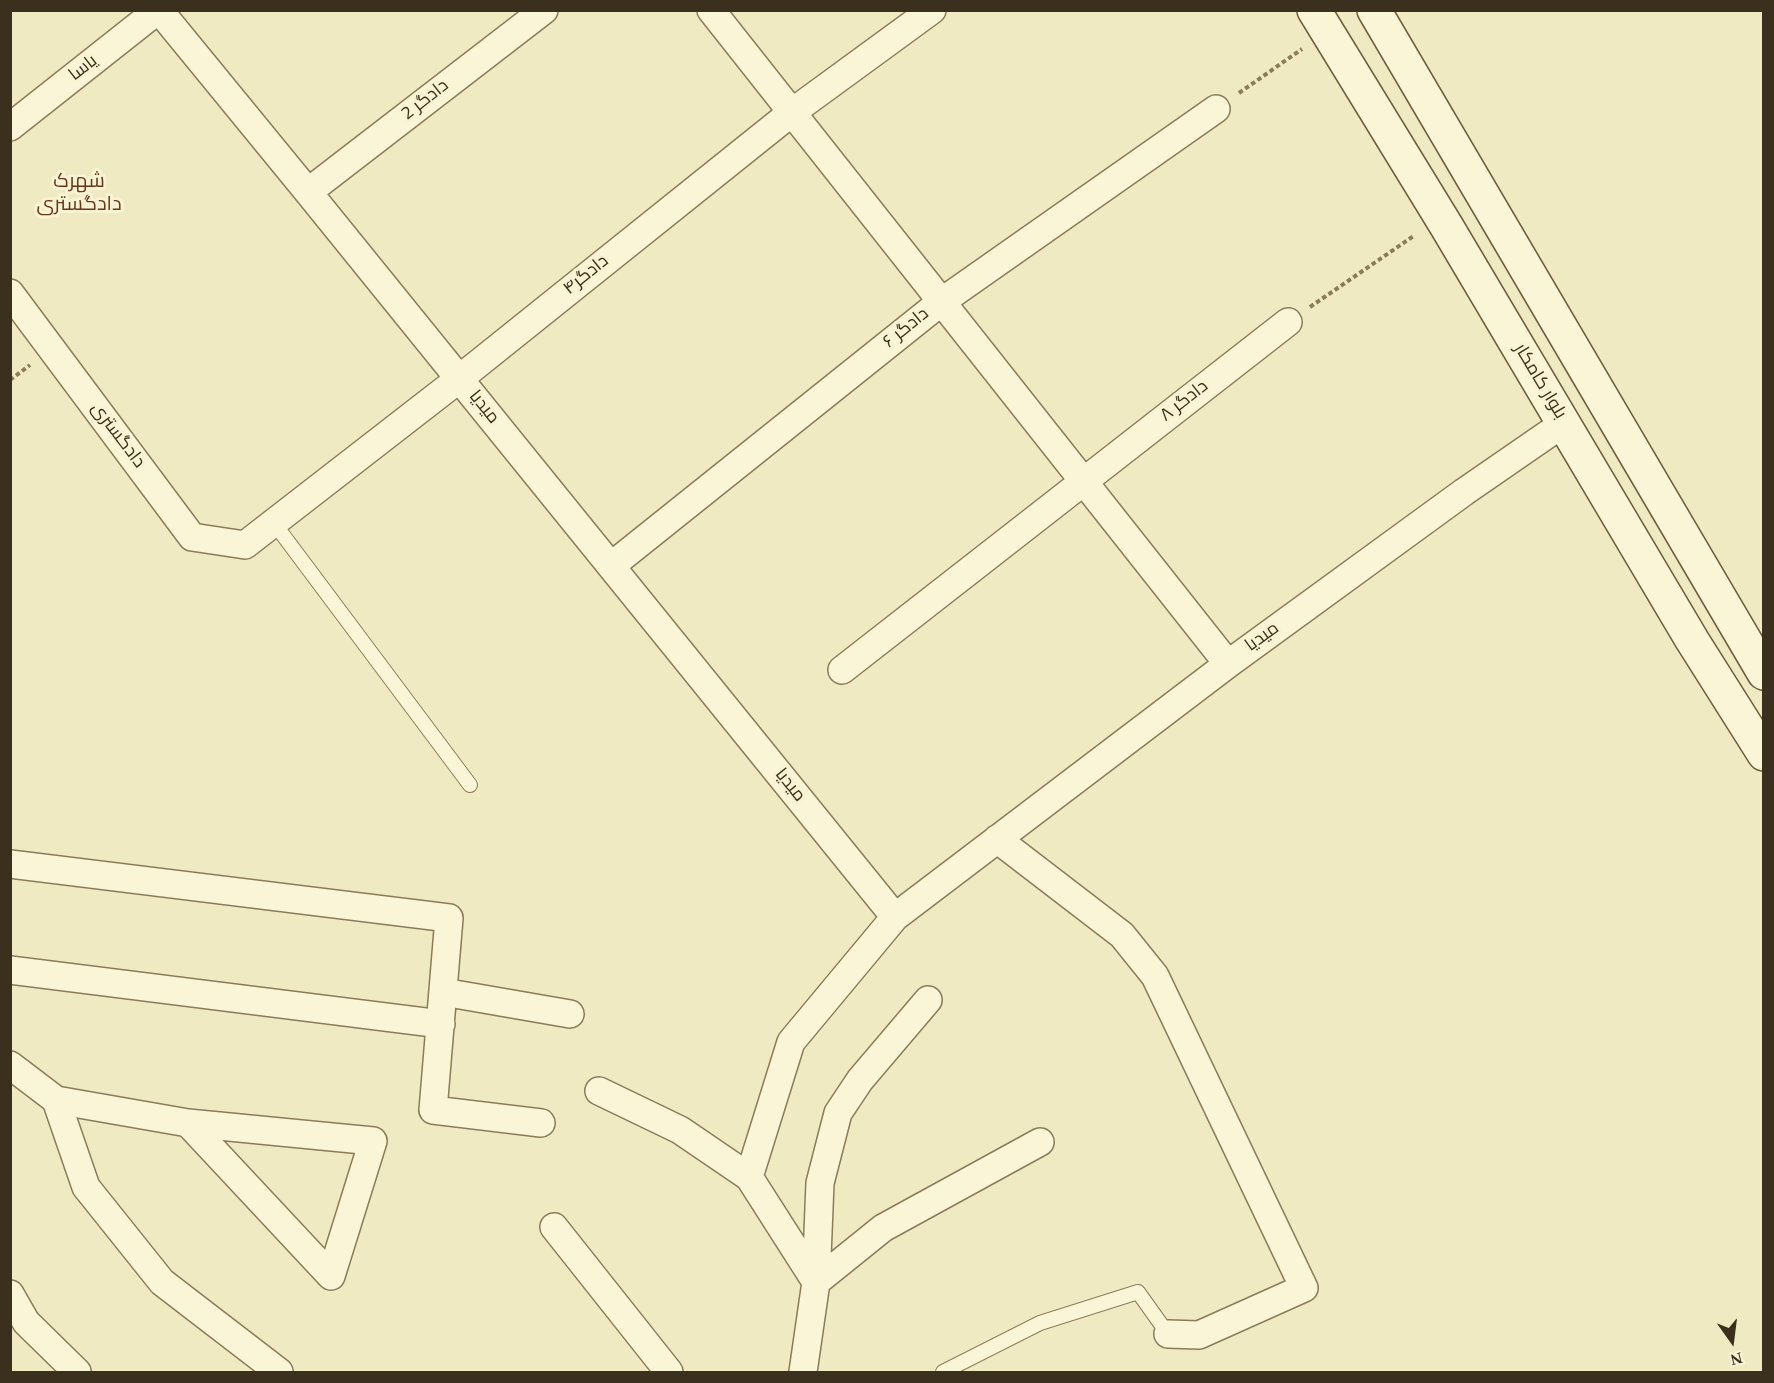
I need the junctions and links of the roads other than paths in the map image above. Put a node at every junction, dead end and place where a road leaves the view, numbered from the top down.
1 (158, 10) edge
2 (544, 10) edge
3 (711, 10) edge
4 (932, 10) edge
5 (1374, 10) edge
6 (1321, 21) edge
7 (1216, 109) road end
8 (791, 113) junction
9 (10, 127) edge
10 (308, 192) junction
11 (10, 293) edge
12 (941, 302) junction
13 (1288, 322) road end
14 (459, 379) junction
15 (1564, 423) junction
16 (1083, 482) junction
17 (274, 523) junction
18 (245, 545) joint
19 (611, 566) junction
20 (1228, 664) junction
21 (842, 670) dead end
22 (1764, 673) edge
23 (1764, 754) edge
24 (470, 785) dead end
25 (998, 839) junction
26 (10, 864) edge
27 (895, 917) junction
28 (10, 970) edge
29 (443, 992) junction
30 (928, 1000) dead end
31 (570, 1014) dead end
32 (441, 1024) junction
33 (10, 1065) edge
34 (599, 1091) dead end
35 (56, 1100) junction
36 (188, 1123) junction
37 (541, 1123) dead end
38 (1040, 1143) dead end
39 (749, 1177) junction
40 (554, 1227) dead end
41 (816, 1282) junction
42 (10, 1294) edge
43 (1168, 1334) joint
44 (77, 1372) edge
45 (279, 1372) edge
46 (669, 1372) edge
47 (803, 1372) edge
48 (943, 1372) edge

1 - 9 street, یاسا
1 - 10 street, میدیا
2 - 10 street, دادگر 2
3 - 8 street
4 - 8 street, دادگر۴
5 - 22 main road
6 - 15 main road, بلوار کامکار
7 - 12 street, دادگر ۶
8 - 12 street
8 - 14 street, دادگر۴
10 - 14 street, میدیا
11 - 18 street, دادگستری
12 - 16 street
12 - 19 street, دادگر ۶
13 - 16 street, دادگر ۸
14 - 17 street, دادگر۴
14 - 19 street, میدیا
15 - 20 street, میدیا
15 - 23 main road, بلوار کامکار
16 - 20 street
16 - 21 street, دادگر ۸
17 - 18 street, دادگر۴
17 - 24 lane
19 - 27 street, میدیا
20 - 25 street, میدیا
25 - 27 street, میدیا
25 - 43 street
26 - 29 street
27 - 39 street
28 - 32 street
29 - 31 street
29 - 32 street
30 - 41 street
32 - 37 street
33 - 35 street
34 - 39 street
35 - 36 street
35 - 45 street
36 - 36 street
38 - 41 street
39 - 41 street
40 - 46 street
41 - 47 street
42 - 44 street
43 - 48 lane

